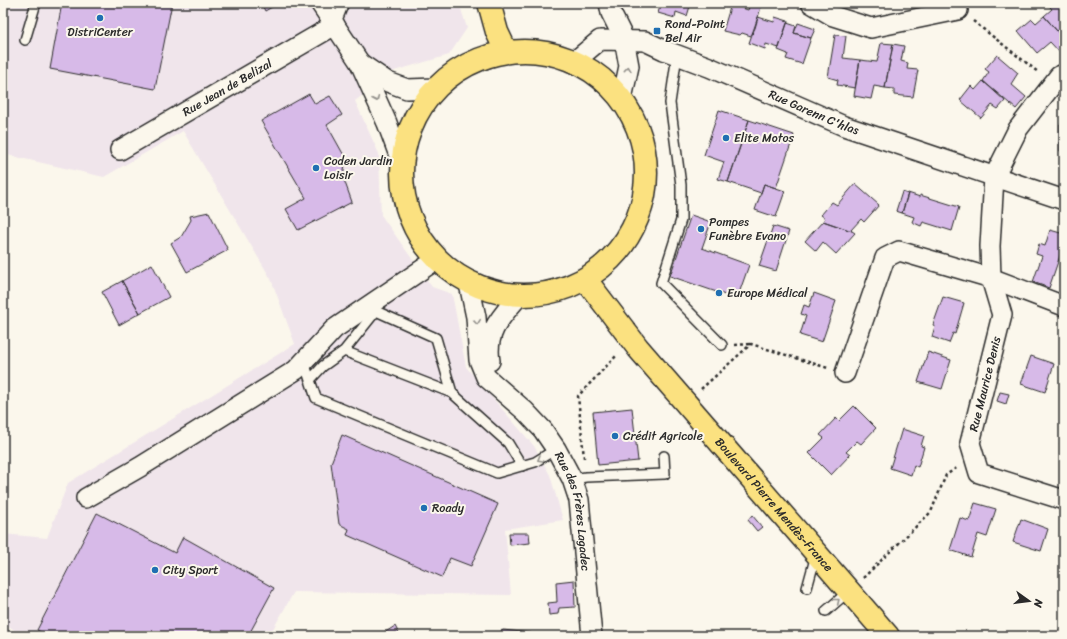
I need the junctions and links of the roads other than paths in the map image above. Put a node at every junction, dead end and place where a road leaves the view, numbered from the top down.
1 (36, 3) edge
2 (320, 3) edge
3 (344, 3) edge
4 (489, 3) edge
5 (609, 3) edge
6 (811, 3) edge
7 (958, 10) road end
8 (335, 25) junction
9 (26, 40) dead end
10 (624, 40) junction
11 (506, 51) junction
12 (677, 55) junction
13 (575, 61) junction
14 (360, 63) junction
15 (1059, 78) edge
16 (435, 88) junction
17 (622, 99) junction
18 (120, 150) dead end
19 (401, 161) junction
20 (994, 177) junction
21 (1064, 200) edge
22 (436, 260) junction
23 (991, 278) junction
24 (586, 280) junction
25 (469, 284) junction
26 (518, 297) junction
27 (1064, 306) edge
28 (722, 345) dead end
29 (344, 351) junction
30 (304, 362) junction
31 (845, 373) road end
32 (310, 380) junction
33 (452, 393) junction
34 (515, 404) junction
35 (556, 449) junction
36 (664, 456) dead end
37 (522, 466) junction
38 (579, 478) junction
39 (86, 498) dead end
40 (1064, 500) edge
41 (817, 554) junction
42 (807, 588) dead end
43 (849, 591) junction
44 (826, 611) dead end
45 (592, 636) edge
46 (888, 636) edge

1 - 9 lane
2 - 8 street
3 - 8 lane
4 - 11 main road
5 - 10 street
6 - 7 street
8 - 14 street
8 - 18 street, Rue Jean de Belizal
10 - 12 street, Rue Garenn C'hlas
10 - 13 street, Rue Garenn C'hlas
17 -> 10 street
11 - 13 main road
11 - 16 main road
12 - 20 street, Rue Garenn C'hlas
12 - 28 lane
13 - 17 main road
14 - 16 street
14 -> 19 street
15 - 20 street
16 - 19 main road
17 - 24 main road
19 - 22 main road
20 - 21 street, Rue Garenn C'hlas
20 - 23 street, Rue Maurice Denis
22 - 25 main road
22 - 30 street
23 - 27 street
23 - 31 street
23 - 40 street, Rue Maurice Denis
24 - 26 main road
24 - 41 main road, Boulevard Pierre Mendès-France
25 - 26 main road
25 -> 34 street, Rue des Frères Lagadec
26 - 34 street, Rue des Frères Lagadec
29 - 32 lane
29 - 33 lane
29 - 33 lane
30 - 32 lane
30 - 39 street
32 - 37 lane
33 - 37 lane
34 - 35 street, Rue des Frères Lagadec
35 -> 37 lane
35 - 38 street, Rue des Frères Lagadec
36 - 38 lane
38 - 45 street, Rue des Frères Lagadec
41 - 42 lane
41 - 43 main road, Boulevard Pierre Mendès-France
44 -> 43 lane
43 - 46 main road, Boulevard Pierre Mendès-France

